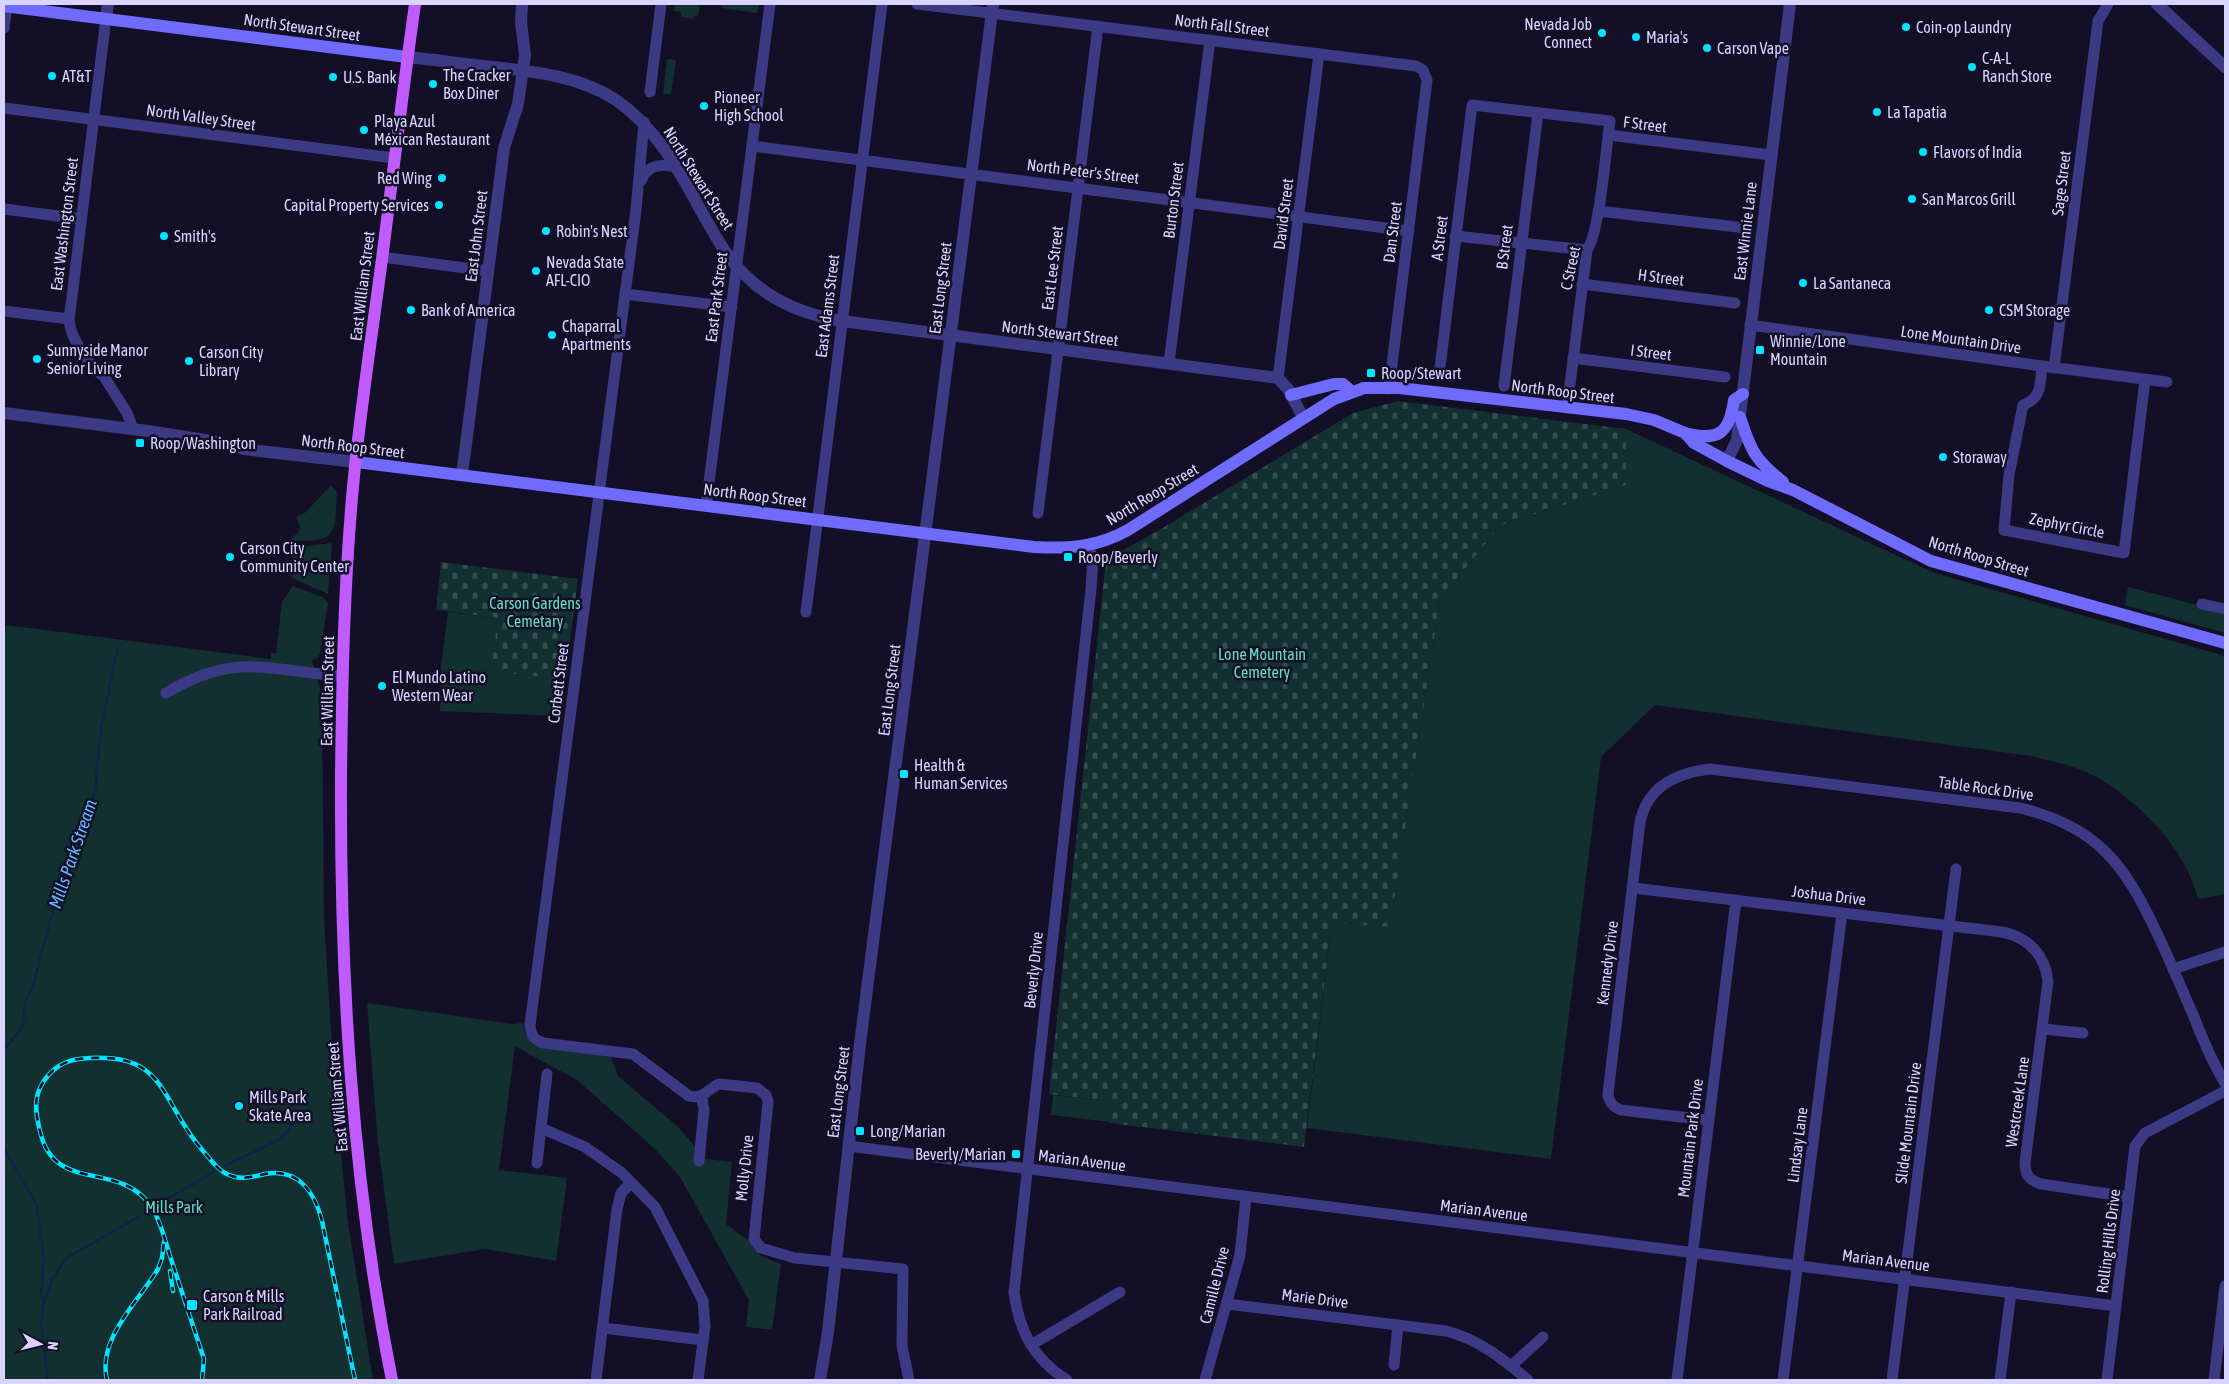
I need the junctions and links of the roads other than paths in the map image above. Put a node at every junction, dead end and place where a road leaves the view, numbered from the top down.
1 (108, 4) edge
2 (415, 4) edge
3 (522, 4) edge
4 (661, 4) edge
5 (770, 4) edge
6 (882, 4) edge
7 (917, 4) edge
8 (1790, 4) edge
9 (2108, 4) edge
10 (2157, 4) edge
11 (5, 6) edge
12 (992, 8) edge
13 (106, 18) junction
14 (1098, 26) junction
15 (4, 28) edge
16 (1210, 40) junction
17 (1319, 54) junction
18 (407, 57) junction
19 (2225, 67) edge
20 (523, 71) junction
21 (1427, 80) joint
22 (650, 92) dead end
23 (1472, 105) joint
24 (4, 108) edge
25 (1538, 113) junction
26 (94, 119) junction
27 (644, 122) junction
28 (1608, 135) junction
29 (752, 146) junction
30 (1770, 155) junction
31 (394, 158) junction
32 (862, 159) junction
33 (677, 167) junction
34 (972, 173) junction
35 (638, 188) junction
36 (1078, 188) junction
37 (1190, 201) junction
38 (4, 209) edge
39 (1598, 211) junction
40 (1299, 217) junction
41 (81, 218) junction
42 (1746, 228) dead end
43 (1409, 231) junction
44 (1455, 236) junction
45 (1521, 243) junction
46 (1587, 250) junction
47 (382, 257) junction
48 (737, 266) junction
49 (488, 271) junction
50 (1582, 284) junction
51 (625, 294) junction
52 (1735, 303) dead end
53 (732, 307) junction
54 (4, 311) edge
55 (69, 319) junction
56 (842, 321) junction
57 (1750, 325) junction
58 (951, 336) junction
59 (1058, 349) junction
60 (1573, 358) junction
61 (1169, 364) junction
62 (2048, 367) junction
63 (1439, 376) dead end
64 (1725, 377) dead end
65 (1278, 378) junction
66 (2145, 380) junction
67 (2167, 382) dead end
68 (1504, 386) dead end
69 (1389, 389) junction
70 (1351, 391) junction
71 (1743, 394) junction
72 (1291, 395) junction
73 (1567, 408) junction
74 (4, 413) edge
75 (1303, 417) junction
76 (1740, 417) junction
77 (133, 429) junction
78 (1685, 433) junction
79 (1727, 461) junction
80 (356, 462) junction
81 (462, 476) junction
82 (1793, 490) junction
83 (600, 493) junction
84 (706, 506) junction
85 (1038, 513) dead end
86 (818, 519) junction
87 (926, 532) junction
88 (1088, 546) junction
89 (2202, 604) dead end
90 (2225, 609) edge
91 (806, 612) dead end
92 (2225, 642) edge
93 (342, 676) junction
94 (166, 693) dead end
95 (1710, 769) joint
96 (1956, 869) dead end
97 (1633, 888) junction
98 (1736, 900) junction
99 (1842, 913) junction
100 (1948, 926) junction
101 (2020, 938) joint
102 (2225, 952) edge
103 (2173, 969) junction
104 (2043, 1028) junction
105 (2084, 1033) dead end
106 (547, 1074) dead end
107 (2225, 1083) edge
108 (2225, 1092) edge
109 (701, 1096) junction
110 (1708, 1120) junction
111 (541, 1128) junction
112 (848, 1146) junction
113 (699, 1161) dead end
114 (537, 1163) dead end
115 (1026, 1170) junction
116 (631, 1182) junction
117 (1246, 1196) junction
118 (2130, 1198) junction
119 (1691, 1252) junction
120 (835, 1262) junction
121 (1797, 1266) junction
122 (1905, 1278) junction
123 (2225, 1286) edge
124 (1120, 1292) dead end
125 (2011, 1292) junction
126 (1227, 1304) junction
127 (2116, 1306) junction
128 (1398, 1325) junction
129 (603, 1328) junction
130 (1544, 1337) dead end
131 (703, 1340) junction
132 (1031, 1345) junction
133 (1394, 1365) dead end
134 (2221, 1365) edge
135 (1511, 1366) junction
136 (392, 1380) edge
137 (596, 1380) edge
138 (698, 1380) edge
139 (820, 1380) edge
140 (909, 1380) edge
141 (1067, 1380) edge
142 (1205, 1380) edge
143 (1528, 1380) edge
144 (1677, 1380) edge
145 (1783, 1380) edge
146 (1892, 1380) edge
147 (2000, 1380) edge
148 (2107, 1380) edge
149 (2214, 1380) edge

1 - 13 street, East Washington Street
2 - 18 main road, East William Street
3 - 20 street, East John Street
4 - 22 street
5 - 29 street, East Park Street
6 - 32 street, East Adams Street
7 - 12 street, North Fall Street
8 - 30 street, East Winnie Lane
9 - 62 street, Sage Street
10 - 19 street
11 - 13 main road, North Stewart Street
11 - 15 street
12 - 14 street, North Fall Street
12 - 34 street, East Long Street
13 - 18 main road, North Stewart Street
13 - 26 street, East Washington Street
14 - 16 street, North Fall Street
14 - 36 street, East Lee Street
16 - 17 street, North Fall Street
16 - 37 street, Burton Street
17 - 21 street, North Fall Street
17 - 40 street, David Street
18 - 20 street, North Stewart Street
18 - 31 main road, East William Street
20 - 27 street, North Stewart Street
20 - 49 street, East John Street
21 - 43 street, Dan Street
23 - 25 street, F Street
23 - 44 street, A Street
24 - 26 street, North Valley Street
25 - 28 street, F Street
25 - 45 street, B Street
26 - 31 street, North Valley Street
26 - 41 street, East Washington Street
27 - 33 street, North Stewart Street
27 - 35 street, Corbett Street
28 - 30 street, F Street
28 - 39 street, C Street
29 - 32 street, North Peter's Street
29 - 48 street, East Park Street
30 - 57 street, East Winnie Lane
31 - 47 main road, East William Street
32 - 34 street, North Peter's Street
32 - 56 street, East Adams Street
33 - 35 street, Corbett Street
33 - 48 street, North Stewart Street
34 - 36 street, North Peter's Street
34 - 58 street, East Long Street
35 - 51 street, Corbett Street
36 - 37 street, North Peter's Street
36 - 59 street, East Lee Street
37 - 40 street, North Peter's Street
37 - 61 street, Burton Street
38 - 41 street
39 - 42 street
39 - 46 street, C Street
40 - 43 street, North Peter's Street
40 - 65 street, David Street
41 - 55 street, East Washington Street
43 - 69 street, Dan Street
44 - 45 street
44 - 63 street, A Street
45 - 46 street
45 - 68 street, B Street
46 - 50 street, C Street
47 - 49 street
47 - 80 main road, East William Street
48 - 53 street, East Park Street
48 - 56 street, North Stewart Street
49 - 81 street, East John Street
50 - 52 street, H Street
50 - 60 street, C Street
51 - 53 street
51 - 83 street, Corbett Street
53 - 84 street, East Park Street
54 - 55 street
55 - 77 street, East Washington Street
56 - 58 street, North Stewart Street
56 - 86 street, East Adams Street
57 - 62 street, Lone Mountain Drive
57 - 71 street, East Winnie Lane
58 - 59 street, North Stewart Street
58 - 87 street, East Long Street
59 - 61 street, North Stewart Street
59 - 85 street, East Lee Street
60 - 64 street, I Street
60 - 73 street, C Street
61 - 65 street, North Stewart Street
62 - 66 street, Lone Mountain Drive
62 - 66 street, Zephyr Circle
65 - 72 street
66 - 67 street, Lone Mountain Drive
69 - 70 main road, North Roop Street
69 - 73 main road, North Roop Street
70 - 72 main road
70 - 75 main road, North Roop Street
71 - 76 street, East Winnie Lane
71 - 78 main road
72 - 75 street
73 - 78 main road, North Roop Street
74 - 77 street, North Roop Street
75 - 88 main road, North Roop Street
76 - 79 street, East Winnie Lane
76 - 82 main road
77 - 80 street, North Roop Street
78 - 79 main road, North Roop Street
79 - 82 main road, North Roop Street
80 - 81 main road, North Roop Street
80 - 93 main road, East William Street
81 - 83 main road, North Roop Street
82 - 92 main road, North Roop Street
83 - 84 main road, North Roop Street
83 - 109 street, Corbett Street
84 - 86 main road, North Roop Street
86 - 87 main road, North Roop Street
86 - 91 street, East Adams Street
87 - 88 main road, North Roop Street
87 - 112 street, East Long Street
88 - 115 street, Beverly Drive
89 - 90 street
93 - 94 street
93 - 136 main road, East William Street
95 - 97 street, Kennedy Drive
95 - 103 street, Table Rock Drive
96 - 100 street, Slide Mountain Drive
97 - 98 street, Joshua Drive
97 - 110 street, Kennedy Drive
98 - 99 street, Joshua Drive
98 - 110 street, Mountain Park Drive
99 - 100 street, Joshua Drive
99 - 121 street, Lindsay Lane
100 - 101 street, Joshua Drive
100 - 122 street, Slide Mountain Drive
101 - 104 street, Westcreek Lane
102 - 103 street
103 - 107 street, Table Rock Drive
104 - 105 street
104 - 118 street, Westcreek Lane
106 - 111 street
108 - 118 street, Rolling Hills Drive
109 - 113 street
109 - 120 street, Molly Drive
110 - 119 street, Mountain Park Drive
111 - 114 street
111 - 116 street
112 - 115 street, Marian Avenue
112 - 120 street, East Long Street
115 - 117 street, Marian Avenue
115 - 132 street, Beverly Drive
116 - 129 street
116 - 131 street
117 - 119 street, Marian Avenue
117 - 126 street, Camille Drive
118 - 127 street, Rolling Hills Drive
119 - 121 street, Marian Avenue
119 - 144 street, Mountain Park Drive
120 - 139 street, East Long Street
120 - 140 street, Molly Drive
121 - 122 street, Marian Avenue
121 - 145 street, Lindsay Lane
122 - 125 street, Marian Avenue
122 - 146 street, Slide Mountain Drive
123 - 134 street
124 - 132 street
125 - 127 street, Marian Avenue
125 - 147 street
126 - 128 street, Marie Drive
126 - 142 street, Camille Drive
127 - 148 street, Rolling Hills Drive
128 - 133 street
128 - 135 street, Marie Drive
129 - 131 street
129 - 137 street
130 - 135 street
131 - 138 street
132 - 141 street, Beverly Drive
134 - 149 street
135 - 143 street, Marie Drive

